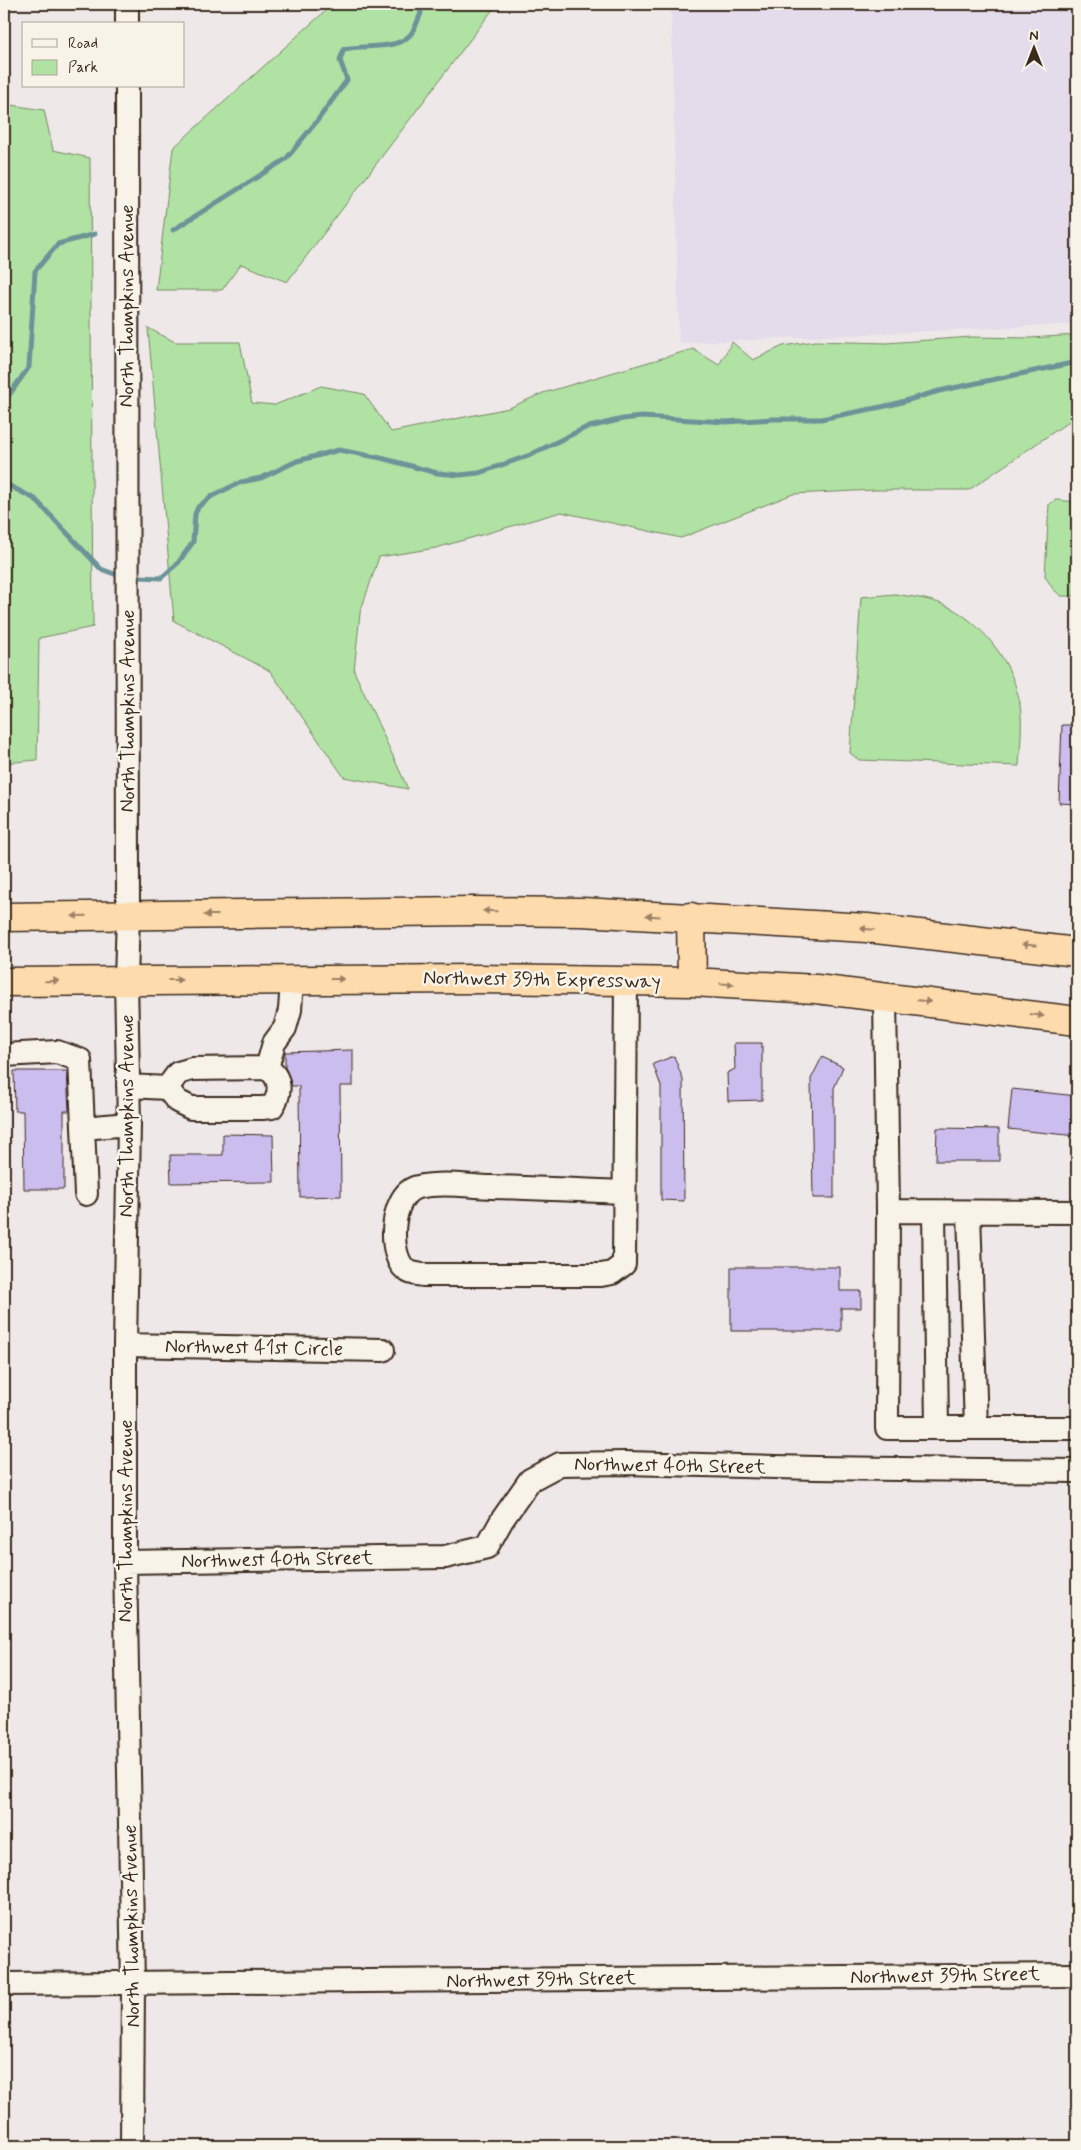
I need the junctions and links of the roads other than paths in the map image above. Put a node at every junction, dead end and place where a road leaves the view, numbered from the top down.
1 (127, 4) edge
2 (127, 22) edge
3 (127, 88) edge
4 (128, 915) junction
5 (4, 917) edge
6 (691, 917) junction
7 (1077, 952) edge
8 (126, 980) junction
9 (292, 980) junction
10 (626, 980) junction
11 (4, 982) edge
12 (692, 982) junction
13 (885, 996) junction
14 (1077, 1021) edge
15 (4, 1055) edge
16 (267, 1068) junction
17 (128, 1086) junction
18 (167, 1088) junction
19 (129, 1124) junction
20 (84, 1128) junction
21 (624, 1192) junction
22 (86, 1194) dead end
23 (888, 1211) junction
24 (934, 1212) junction
25 (969, 1212) junction
26 (1077, 1212) edge
27 (125, 1346) junction
28 (383, 1350) dead end
29 (937, 1428) junction
30 (976, 1428) junction
31 (1077, 1428) edge
32 (1077, 1471) edge
33 (125, 1562) junction
34 (1077, 1975) edge
35 (4, 1984) edge
36 (133, 1984) junction
37 (132, 2146) edge

1 - 2 street
3 - 4 street, North Thompkins Avenue
4 -> 5 highway
6 -> 4 highway
4 - 8 street, North Thompkins Avenue
7 -> 6 highway
6 - 12 highway
8 -> 9 highway, Northwest 39th Expressway
11 -> 8 highway, Northwest 39th Expressway
8 - 17 street, North Thompkins Avenue
9 -> 10 highway, Northwest 39th Expressway
9 - 16 street
10 - 12 highway, Northwest 39th Expressway
10 - 21 street
12 -> 13 highway, Northwest 39th Expressway
13 -> 14 highway, Northwest 39th Expressway
13 - 23 street
15 - 20 street
16 - 18 street
16 - 18 street
17 - 18 street
17 - 19 street, North Thompkins Avenue
19 - 20 street
19 - 27 street, North Thompkins Avenue
20 - 22 street
21 - 21 street
23 - 24 street
23 - 29 street
24 - 25 street
24 - 29 street
25 - 26 street
25 - 30 street
27 - 28 street, Northwest 41st Circle
27 - 33 street, North Thompkins Avenue
29 - 30 street
30 - 31 street
32 - 33 street, Northwest 40th Street
33 - 36 street, North Thompkins Avenue
34 - 36 street, Northwest 39th Street
35 - 36 street, Northwest 39th Street
36 - 37 street, North Thompkins Avenue

